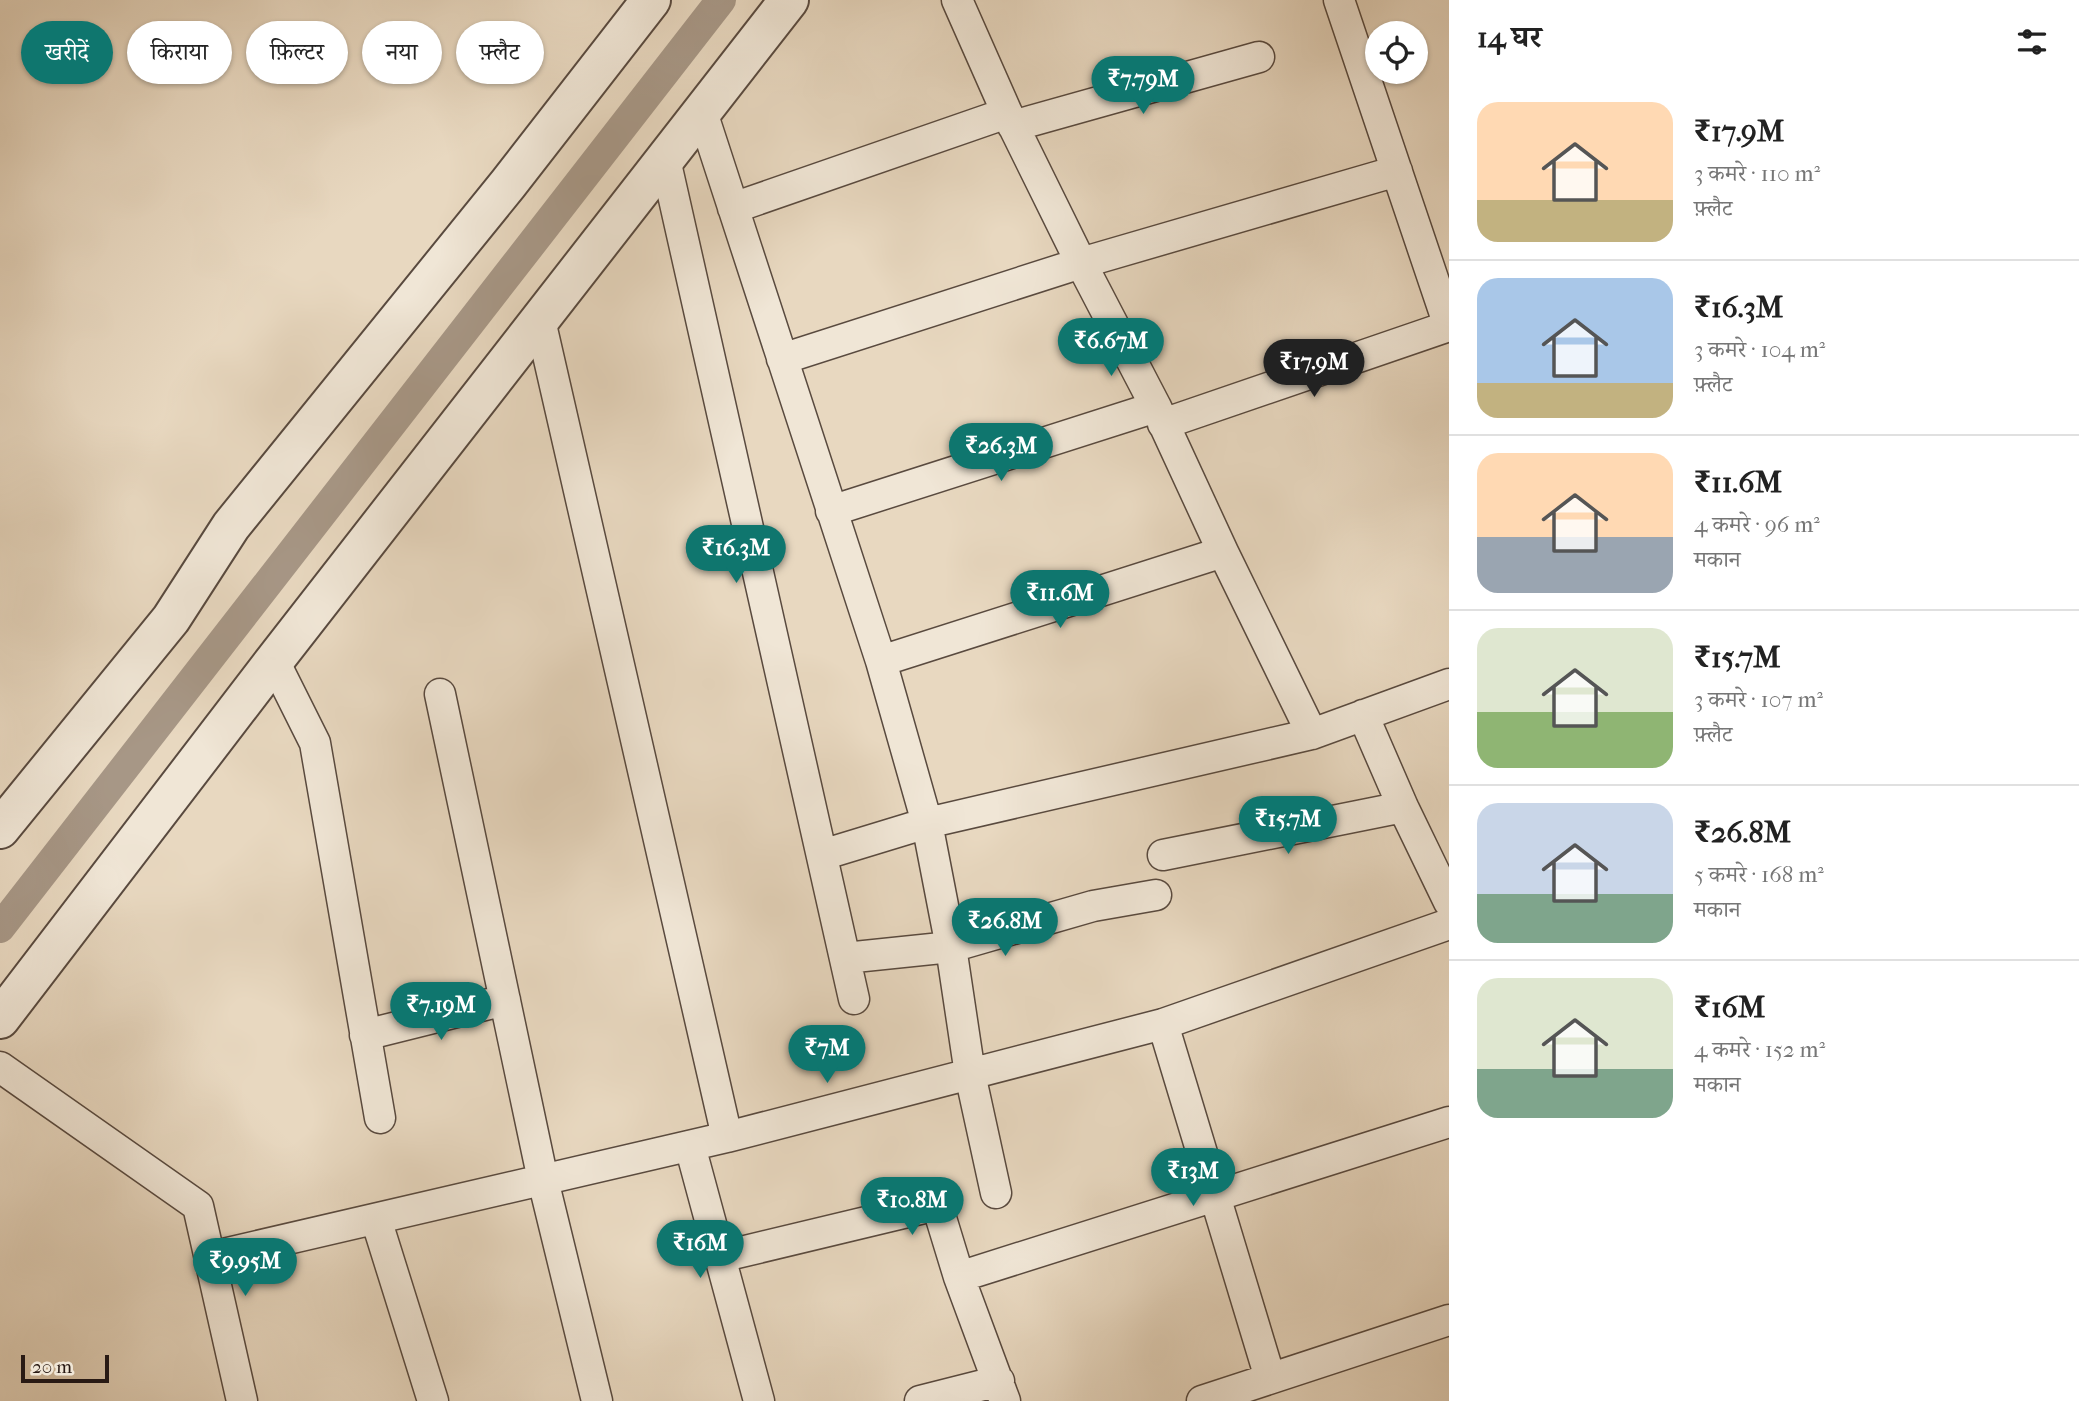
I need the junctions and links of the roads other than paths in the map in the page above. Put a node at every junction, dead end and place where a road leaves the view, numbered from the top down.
1 (651, 0) edge
2 (789, 0) edge
3 (957, 0) edge
4 (1339, 0) edge
5 (1259, 57) dead end
6 (702, 112) junction
7 (1010, 119) junction
8 (665, 159) junction
9 (1396, 171) junction
10 (733, 208) junction
11 (1081, 263) junction
12 (540, 320) junction
13 (1449, 326) edge
14 (782, 359) junction
15 (1159, 416) junction
16 (831, 511) junction
17 (1223, 552) junction
18 (881, 660) junction
19 (274, 661) junction
20 (1449, 684) edge
21 (440, 694) dead end
22 (1363, 715) junction
23 (1312, 734) junction
24 (1403, 807) junction
25 (927, 823) junction
26 (0, 829) edge
27 (822, 855) junction
28 (1163, 855) dead end
29 (1443, 873) edge
30 (1156, 895) dead end
31 (1449, 901) edge
32 (1449, 924) edge
33 (951, 947) junction
34 (845, 958) junction
35 (854, 999) dead end
36 (505, 1000) junction
37 (0, 1019) edge
38 (1163, 1024) junction
39 (365, 1035) junction
40 (0, 1067) edge
41 (970, 1074) junction
42 (380, 1118) dead end
43 (1449, 1122) edge
44 (727, 1137) junction
45 (690, 1146) junction
46 (543, 1180) junction
47 (996, 1193) dead end
48 (1216, 1196) junction
49 (376, 1219) junction
50 (209, 1257) junction
51 (720, 1257) junction
52 (959, 1277) junction
53 (1449, 1320) edge
54 (1270, 1378) junction
55 (1002, 1391) edge
56 (242, 1401) edge
57 (433, 1401) edge
58 (597, 1401) edge
59 (759, 1401) edge
60 (920, 1401) edge
61 (1202, 1401) edge

1 - 26 street
2 - 6 street
3 - 7 street
4 - 9 street
5 - 7 street
6 - 8 street
6 - 10 street
7 - 10 street
7 - 11 street
8 - 12 street
8 - 27 street
9 - 11 street
9 - 13 street
10 - 14 street
11 - 14 street
11 - 15 street
12 - 19 street
12 - 44 street
13 - 15 street
14 - 16 street
15 - 16 street
15 - 17 street
16 - 18 street
17 - 18 street
17 - 23 street
18 - 25 street
19 - 37 street
19 - 39 street
20 - 22 street
21 - 36 street
22 - 23 street
22 - 24 street
23 - 25 street
24 - 28 street
24 - 29 street
25 - 27 street
25 - 33 street
27 - 34 street
29 - 31 street
30 - 33 street
32 - 38 street
33 - 34 street
33 - 41 street
34 - 35 street
36 - 39 street
36 - 46 street
38 - 41 street
38 - 48 street
39 - 42 street
40 - 50 street
41 - 44 street
41 - 47 street
43 - 48 street
44 - 45 street
45 - 46 street
45 - 51 street
46 - 49 street
46 - 58 street
48 - 52 street
48 - 54 street
49 - 50 street
49 - 57 street
50 - 56 street
51 - 52 street
51 - 59 street
52 - 55 street
53 - 54 street
54 - 61 street
55 - 60 street

